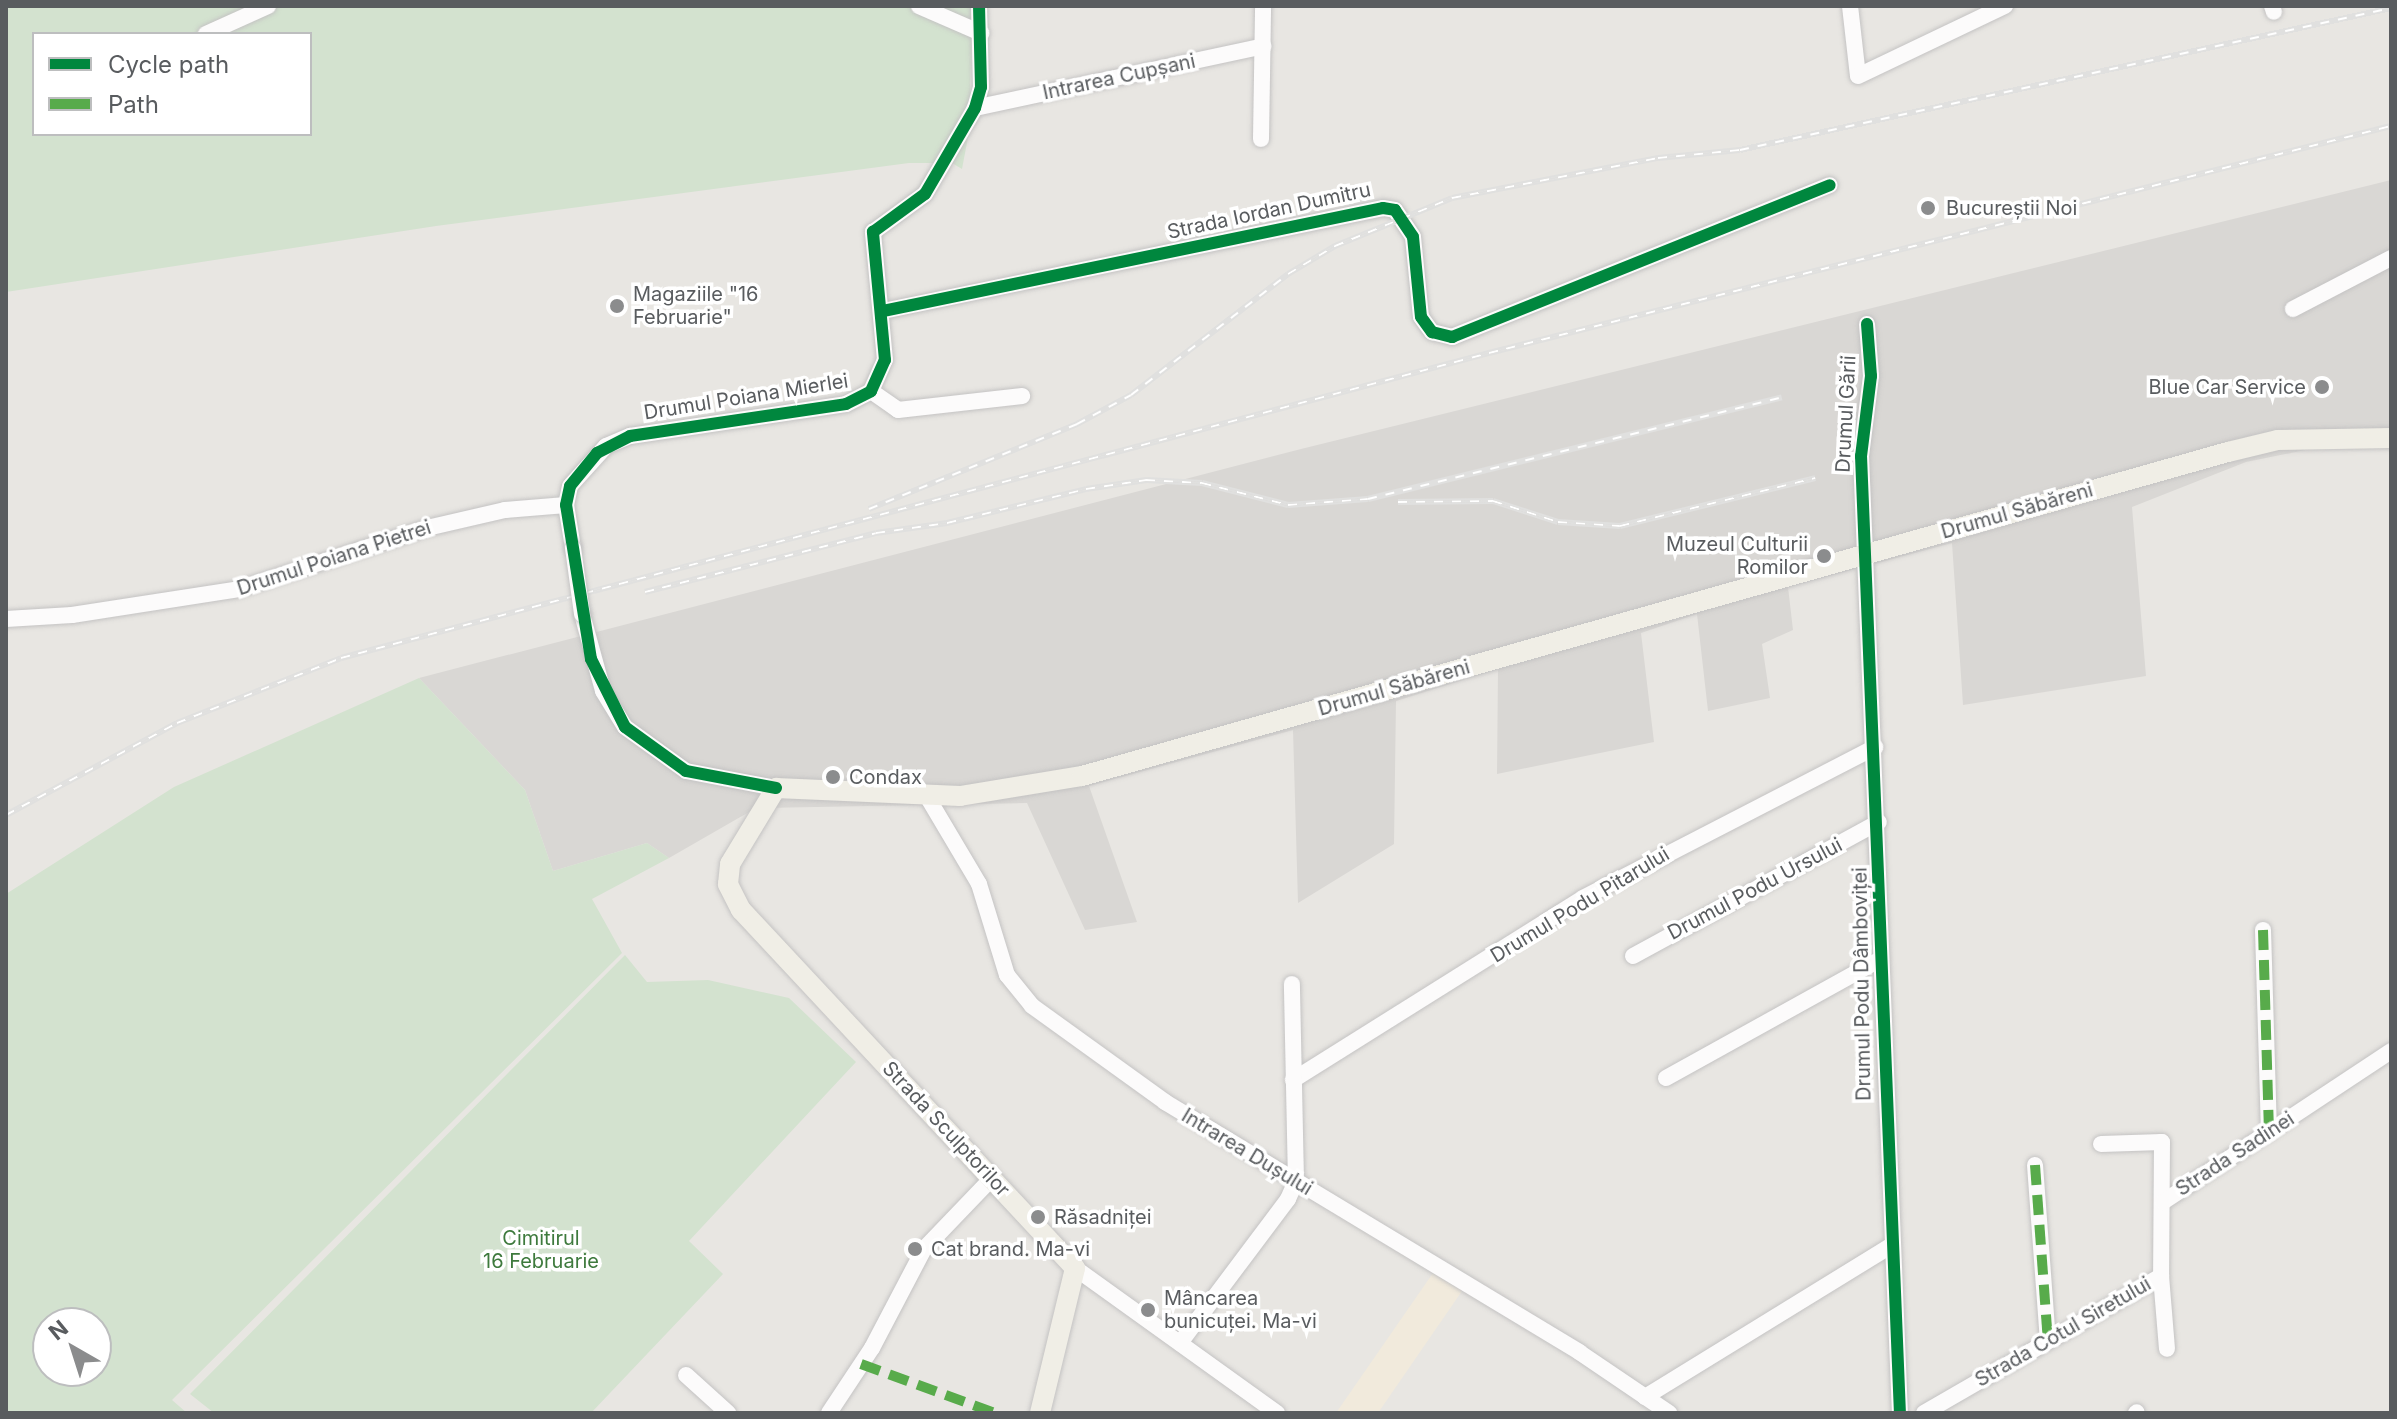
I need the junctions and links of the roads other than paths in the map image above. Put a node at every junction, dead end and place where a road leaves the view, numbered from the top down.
1 (268, 6) edge
2 (919, 6) edge
3 (979, 6) edge
4 (1263, 6) edge
5 (1850, 6) edge
6 (2005, 6) edge
7 (210, 32) edge
8 (981, 33) junction
9 (1263, 46) junction
10 (975, 108) junction
11 (1261, 139) dead end
12 (1830, 185) dead end
13 (2391, 258) edge
14 (2293, 309) dead end
15 (883, 311) junction
16 (1867, 324) dead end
17 (871, 391) junction
18 (1022, 396) dead end
19 (2391, 438) edge
20 (566, 505) junction
21 (1864, 553) junction
22 (6, 619) edge
23 (1875, 747) junction
24 (776, 788) junction
25 (928, 798) junction
26 (1879, 822) junction
27 (2263, 930) dead end
28 (1633, 956) dead end
29 (1879, 960) junction
30 (1292, 984) dead end
31 (2391, 1051) edge
32 (1666, 1078) dead end
33 (1293, 1080) junction
34 (2269, 1132) junction
35 (2101, 1144) dead end
36 (2035, 1165) dead end
37 (992, 1178) junction
38 (1296, 1181) junction
39 (2163, 1202) junction
40 (1890, 1246) junction
41 (1075, 1268) junction
42 (2161, 1276) junction
43 (2048, 1340) junction
44 (1180, 1343) junction
45 (2167, 1349) dead end
46 (686, 1375) dead end
47 (1645, 1397) junction
48 (728, 1413) edge
49 (829, 1413) edge
50 (1040, 1413) edge
51 (1277, 1413) edge
52 (1669, 1413) edge
53 (1900, 1413) edge
54 (1924, 1413) edge

1 - 7 street
2 - 8 street
3 - 8 street, Drumul Poiana Mierlei
4 - 9 street
5 - 6 street
8 - 10 street, Drumul Poiana Mierlei
9 - 10 street, Intrarea Cupșani
9 - 11 street
10 - 15 street, Drumul Poiana Mierlei
12 - 15 street, Strada Iordan Dumitru
13 - 14 street
15 - 17 street, Drumul Poiana Mierlei
16 - 21 street, Drumul Gării
17 - 18 street
17 - 20 street, Drumul Poiana Mierlei
19 - 21 main road, Drumul Săbăreni
20 - 22 street, Drumul Poiana Pietrei
20 - 24 street, Drumul Săbăreni, bridge
21 - 23 street, Drumul Podu Dâmboviței
21 - 25 main road, Drumul Săbăreni
23 - 26 street, Drumul Podu Dâmboviței
23 - 33 street, Drumul Podu Pitarului
24 - 25 main road, Drumul Săbăreni
24 - 37 main road, Strada Sculptorilor
25 - 38 street, Intrarea Dușului
26 - 28 street, Drumul Podu Ursului
26 - 29 street, Drumul Podu Dâmboviței
27 - 34 street
29 - 32 street
29 - 40 street, Drumul Podu Dâmboviței
30 - 33 street
31 - 34 street, Strada Sadinei
33 - 38 street
34 - 39 street, Strada Sadinei
35 - 39 street
36 - 43 street
37 - 41 main road, Strada Sculptorilor
37 - 49 street
38 - 44 street
38 - 47 street, Intrarea Dușului
39 - 42 street, Strada Sadinei
40 - 47 street
40 - 53 street, Drumul Podu Dâmboviței
41 - 44 street, Strada Sculptorilor
41 - 50 main road
42 - 43 street, Strada Cotul Siretului
42 - 45 street, Strada Sadinei
43 - 54 street, Strada Cotul Siretului
44 - 51 street, Strada Sculptorilor
46 - 48 street
47 - 52 street, Intrarea Dușului

